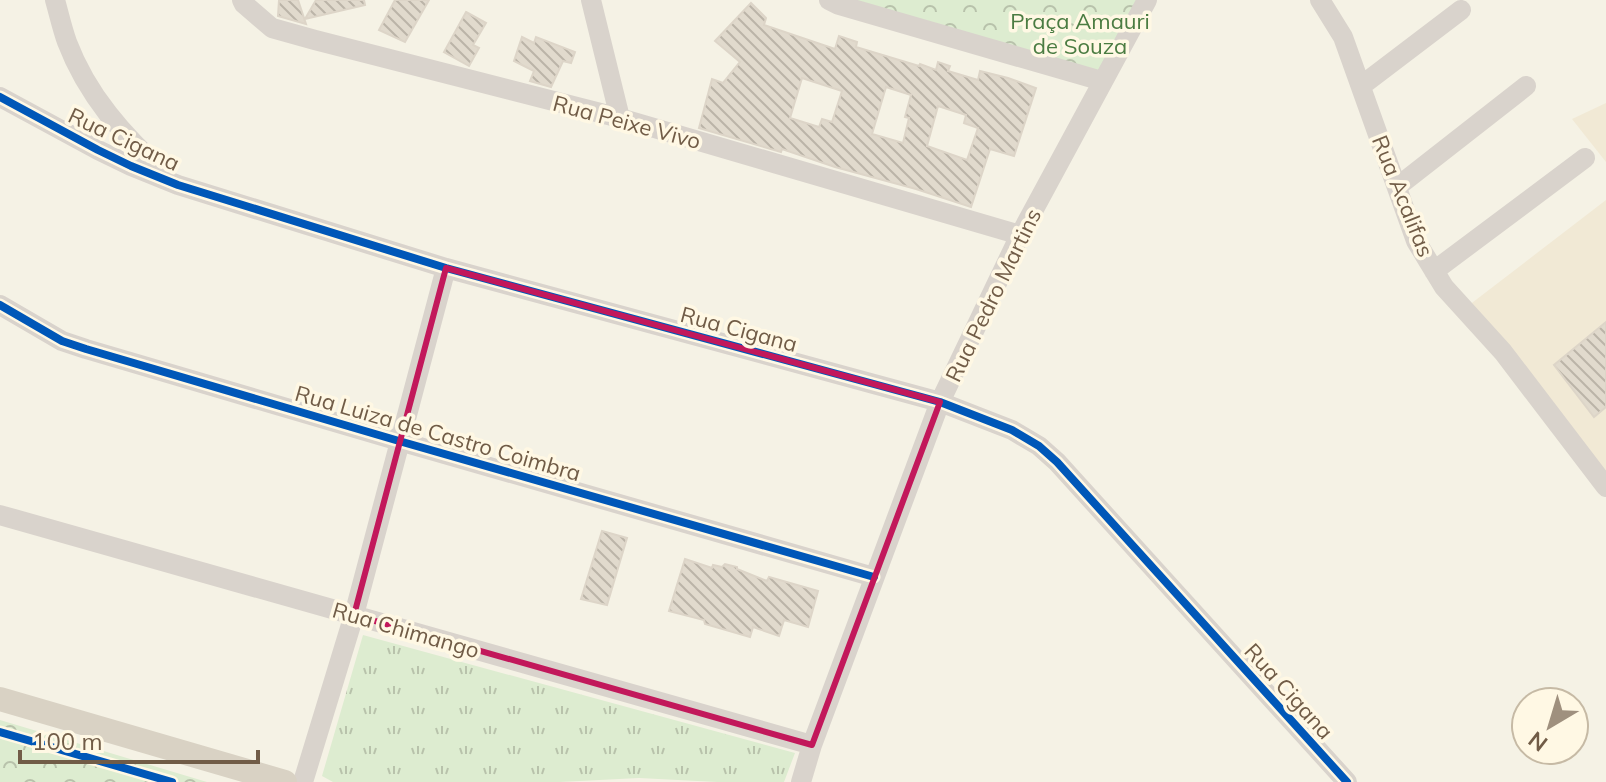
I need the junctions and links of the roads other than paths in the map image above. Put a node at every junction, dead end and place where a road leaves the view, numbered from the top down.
1 (55, 0) edge
2 (242, 0) edge
3 (591, 0) edge
4 (829, 0) edge
5 (1147, 0) edge
6 (1326, 2) edge
7 (1461, 10) dead end
8 (1102, 81) junction
9 (1361, 86) junction
10 (1526, 86) dead end
11 (0, 97) edge
12 (620, 118) junction
13 (1585, 158) dead end
14 (178, 185) junction
15 (1397, 187) junction
16 (1020, 235) junction
17 (446, 268) junction
18 (1434, 271) junction
19 (0, 305) edge
20 (940, 402) junction
21 (399, 441) junction
22 (1606, 487) edge
23 (0, 515) edge
24 (874, 577) junction
25 (354, 615) junction
26 (0, 699) edge
27 (812, 745) junction
28 (285, 782) edge
29 (303, 782) edge
30 (801, 782) edge
31 (1347, 782) edge

1 - 14 street, Rua Cigana
2 - 12 street, Rua Peixe Vivo
3 - 12 street
4 - 8 street
5 - 8 street, Rua Pedro Martins
6 - 9 street, Rua Acalifas
7 - 9 street
8 - 16 street, Rua Pedro Martins
9 - 15 street, Rua Acalifas
10 - 15 street
11 - 14 street, Rua Cigana
12 - 16 street, Rua Peixe Vivo
13 - 18 street
14 - 17 street, Rua Cigana
15 - 18 street, Rua Acalifas
16 - 20 street, Rua Pedro Martins
17 - 20 street, Rua Cigana
17 - 21 street
18 - 22 street, Rua Acalifas
19 - 21 street, Rua Luiza de Castro Coimbra
20 - 24 street, Rua Pedro Martins
20 - 31 street, Rua Cigana
21 - 24 street, Rua Luiza de Castro Coimbra
21 - 25 street
23 - 25 street, Rua Chimango
24 - 27 street, Rua Pedro Martins
25 - 27 street, Rua Chimango
25 - 29 street
26 - 28 main road
27 - 30 street, Rua Pedro Martins

